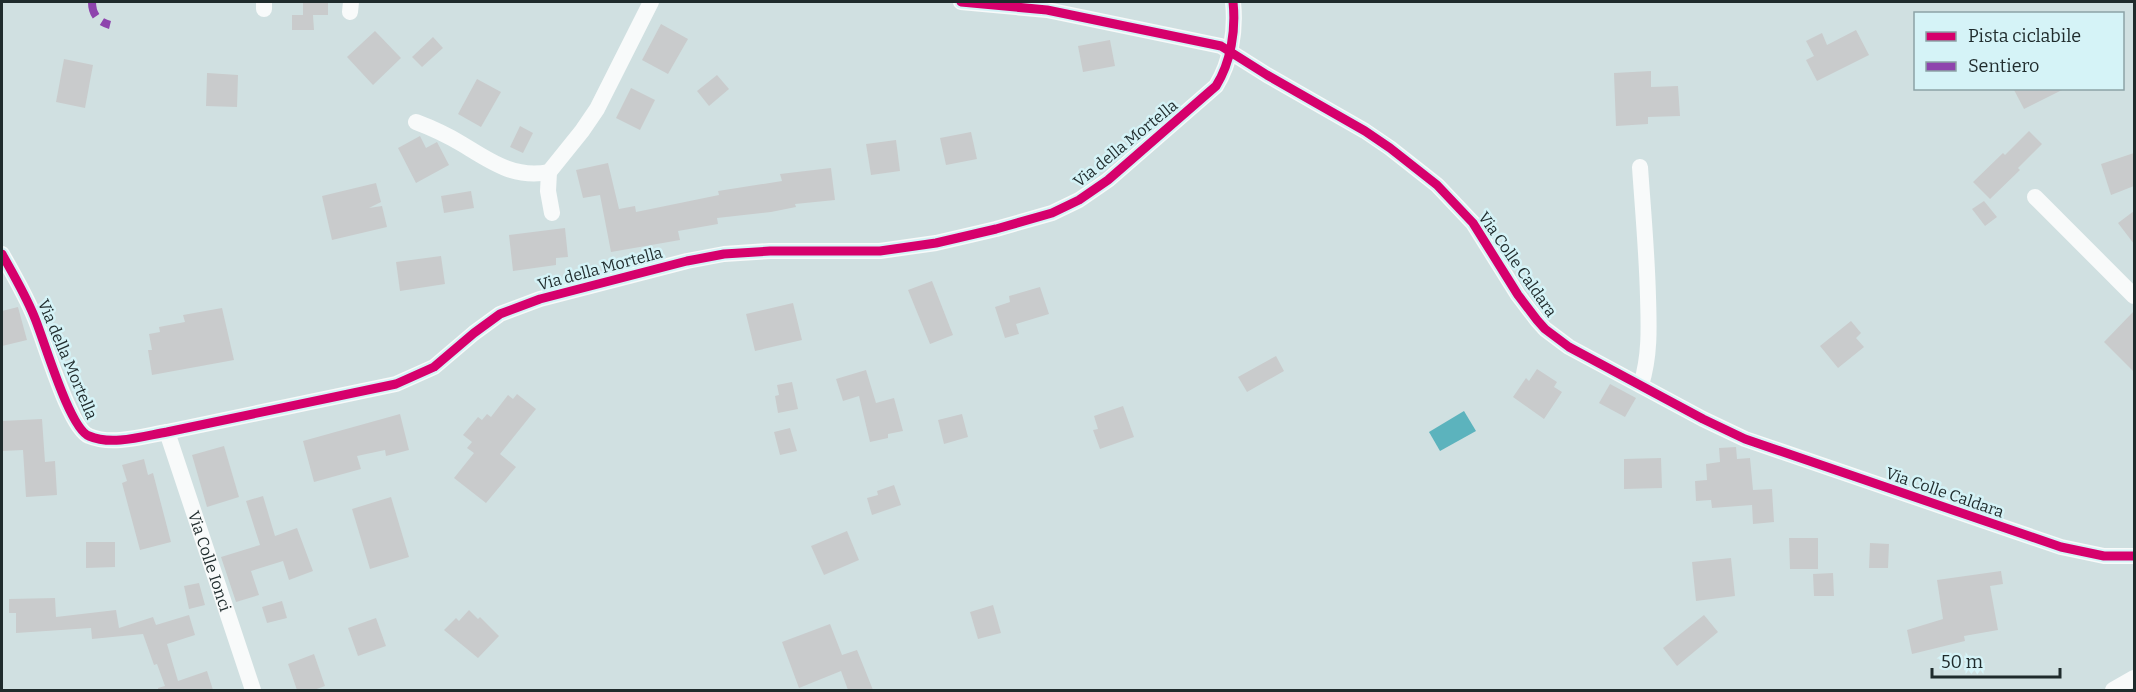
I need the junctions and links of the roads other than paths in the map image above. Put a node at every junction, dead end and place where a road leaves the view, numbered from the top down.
1 (651, 2) edge
2 (961, 2) edge
3 (1233, 2) edge
4 (1063, 7) edge
5 (1230, 51) junction
6 (416, 122) dead end
7 (1640, 167) dead end
8 (549, 172) junction
9 (2035, 196) dead end
10 (552, 213) dead end
11 (2, 254) edge
12 (2134, 296) edge
13 (1641, 385) junction
14 (167, 432) junction
15 (2134, 545) edge
16 (2134, 556) edge
17 (2117, 557) junction
18 (2134, 678) edge
19 (253, 690) edge
20 (2113, 690) edge

1 - 8 street
2 - 4 street, Via Colle Caldara
3 - 5 street, Via della Mortella
4 - 5 street, Via Colle Caldara
5 - 13 street, Via Colle Caldara
5 - 14 street, Via della Mortella
6 - 8 street
7 - 13 street
8 - 10 street
9 - 12 street
11 - 14 street, Via della Mortella
13 - 17 street, Via Colle Caldara
14 - 19 street, Via Colle Ionci
15 - 17 street
16 - 17 street, Via Colle Caldara
18 - 20 street

